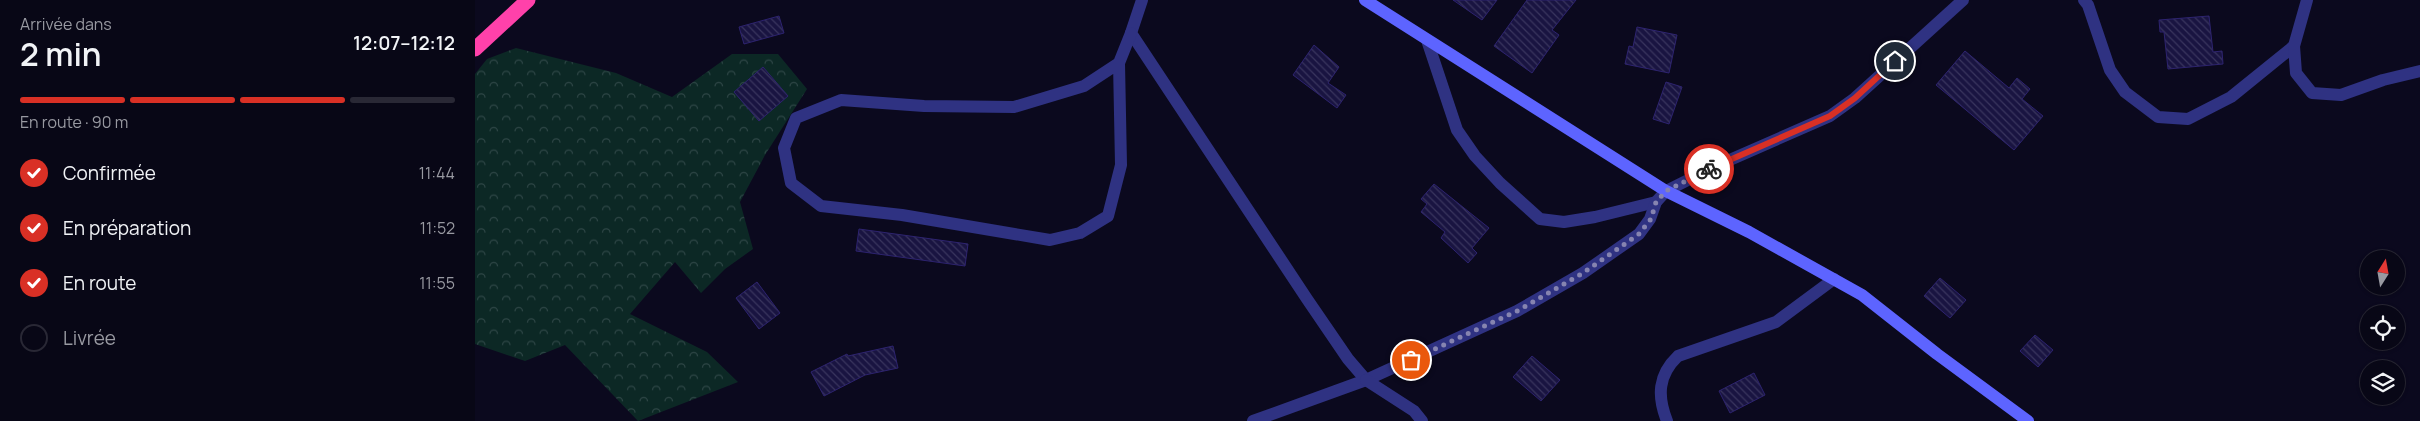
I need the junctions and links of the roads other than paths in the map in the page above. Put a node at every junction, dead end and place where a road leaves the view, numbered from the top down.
1 (528, 0) edge
2 (1142, 0) edge
3 (1365, 0) edge
4 (1963, 0) edge
5 (2084, 0) edge
6 (2307, 0) edge
7 (1131, 33) junction
8 (1427, 40) junction
9 (2293, 46) junction
10 (475, 49) edge
11 (1119, 63) junction
12 (2420, 71) edge
13 (1666, 191) junction
14 (1656, 202) junction
15 (1834, 279) junction
16 (1366, 380) junction
17 (1253, 421) edge
18 (1422, 421) edge
19 (1667, 421) edge
20 (2028, 421) edge

1 - 10 highway
2 - 7 street
3 - 8 street
4 - 13 street
5 - 9 street
6 - 9 street
7 - 11 street
7 - 16 street
8 - 13 street
8 - 14 street
9 - 12 street
11 - 11 street
13 - 14 street
13 - 15 street
14 - 16 street
15 - 19 street
15 - 20 street
16 - 17 street
16 - 18 street

